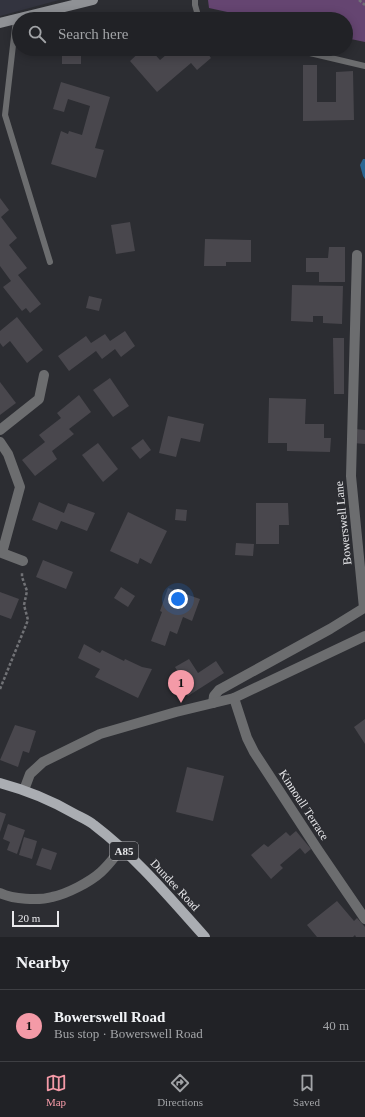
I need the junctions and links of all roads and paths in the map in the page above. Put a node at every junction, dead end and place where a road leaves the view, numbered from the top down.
1 (93, 0) edge
2 (195, 0) edge
3 (359, 0) edge
4 (365, 5) edge
5 (44, 12) edge
6 (197, 12) edge
7 (12, 20) edge
8 (0, 23) edge
9 (12, 51) edge
10 (323, 56) edge
11 (365, 66) edge
12 (357, 255) dead end
13 (50, 262) dead end
14 (44, 375) dead end
15 (0, 430) edge
16 (0, 442) edge
17 (23, 561) joint
18 (364, 607) edge
19 (365, 636) edge
20 (0, 689) edge
21 (234, 698) junction
22 (214, 703) junction
23 (0, 783) edge
24 (24, 790) junction
25 (122, 848) junction
26 (0, 894) edge
27 (365, 919) edge
28 (204, 937) edge

1 - 5 street
2 - 6 lane
3 - 4 path
7 - 8 street
9 - 13 lane
10 - 11 lane
12 - 18 street, Bowerswell Lane
14 - 15 street
16 - 17 street
17 - 20 path
18 - 22 street, Bowerswell Lane
19 - 21 street
21 - 22 street
21 - 27 street, Kinnoull Terrace
22 - 24 street
23 - 24 main road, A85
24 - 25 main road, Dundee Road / A85
25 - 26 street
25 - 28 main road, Dundee Road / A85

